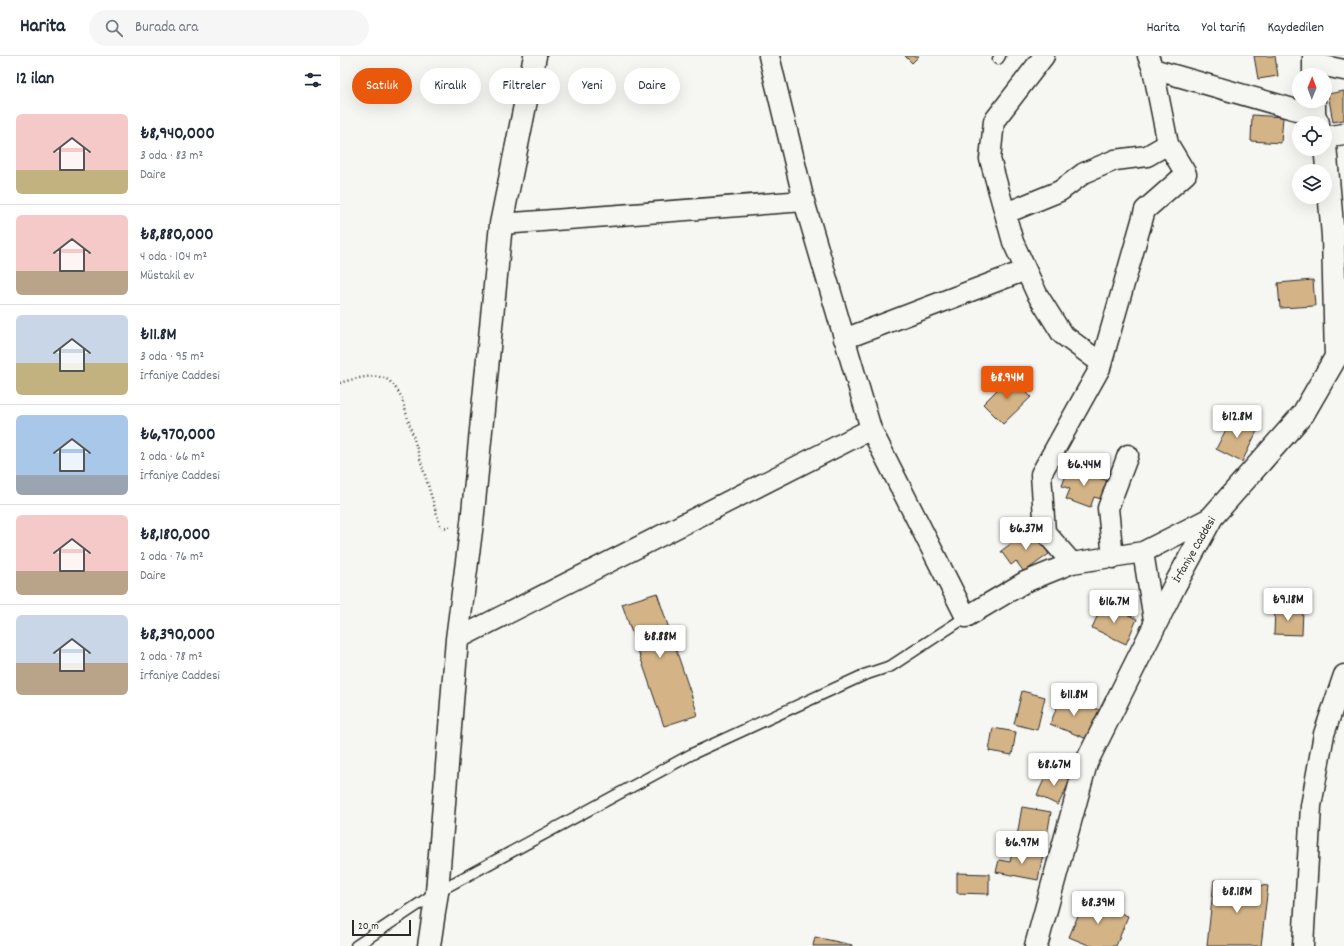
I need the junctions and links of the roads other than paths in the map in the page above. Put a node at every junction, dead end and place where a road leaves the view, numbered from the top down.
1 (535, 56) edge
2 (769, 56) edge
3 (1044, 56) edge
4 (1150, 62) edge
5 (1314, 65) edge
6 (1344, 70) edge
7 (1315, 113) edge
8 (1344, 134) edge
9 (1332, 136) edge
10 (1168, 144) junction
11 (1326, 156) edge
12 (804, 201) junction
13 (1006, 213) junction
14 (501, 224) junction
15 (1026, 270) junction
16 (844, 339) junction
17 (1101, 363) junction
18 (1340, 364) edge
19 (871, 429) junction
20 (1128, 455) dead end
21 (1212, 517) junction
22 (1143, 552) junction
23 (1113, 558) junction
24 (1072, 563) junction
25 (966, 617) junction
26 (1155, 626) junction
27 (457, 639) junction
28 (1344, 674) edge
29 (437, 892) junction
30 (356, 946) edge
31 (429, 946) edge
32 (1036, 946) edge
33 (1302, 946) edge

1 - 14 street
2 - 12 street
3 - 13 street
4 - 7 street
4 - 10 street
5 - 6 street
8 - 9 street
10 - 13 street
10 - 17 street
11 - 18 street, İrfaniye Caddesi
12 - 14 street
12 - 16 street
13 - 15 street
14 - 27 street
15 - 16 street
15 - 17 street
16 - 19 street
17 - 24 street
18 - 21 street, İrfaniye Caddesi
19 - 25 street
19 - 27 street
20 - 23 street
21 - 22 street
21 - 26 street, İrfaniye Caddesi
22 - 23 street
22 - 26 street
23 - 24 street
24 - 25 street
25 - 29 lane
26 - 32 street, İrfaniye Caddesi
27 - 29 street
28 - 33 street
29 - 30 lane
29 - 31 street

